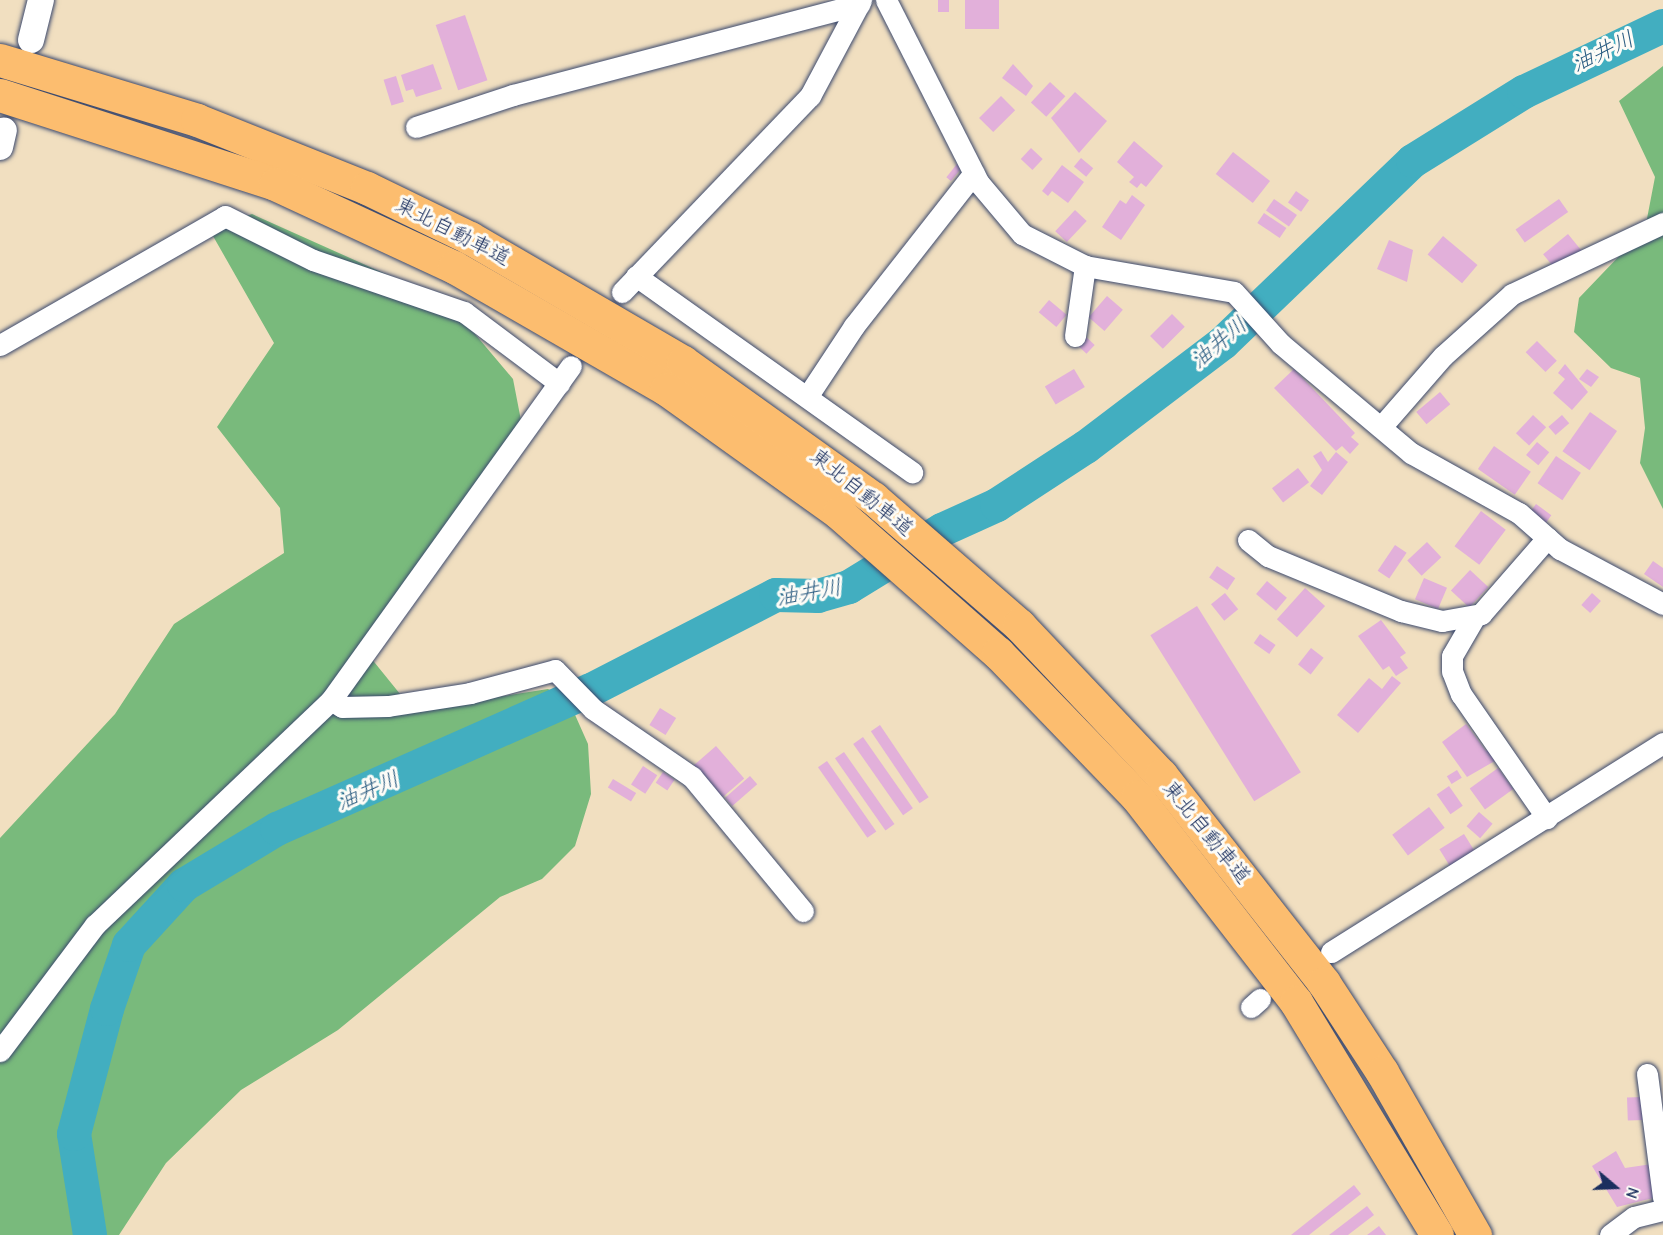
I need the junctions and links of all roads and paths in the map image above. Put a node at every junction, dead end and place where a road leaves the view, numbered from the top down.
1 (41, 0) edge
2 (886, 0) edge
3 (860, 2) edge
4 (31, 40) dead end
5 (0, 60) edge
6 (0, 95) edge
7 (416, 127) dead end
8 (974, 173) junction
9 (1663, 223) edge
10 (1085, 266) junction
11 (636, 276) junction
12 (622, 292) dead end
13 (1075, 336) dead end
14 (0, 345) edge
15 (809, 394) junction
16 (1381, 427) junction
17 (912, 472) dead end
18 (1547, 538) junction
19 (1248, 540) dead end
20 (1663, 604) edge
21 (1474, 618) junction
22 (331, 700) junction
23 (1663, 743) edge
24 (1547, 818) junction
25 (803, 911) dead end
26 (1331, 952) dead end
27 (0, 1051) edge
28 (1647, 1074) dead end
29 (1663, 1198) edge
30 (1663, 1210) edge
31 (1437, 1235) edge
32 (1475, 1235) edge
33 (1610, 1235) edge

1 - 4 street
2 - 8 street
3 - 7 street
3 - 11 street
5 - 32 highway, 東北自動車道
6 - 31 highway, 東北自動車道
8 - 10 street
8 - 15 street
9 - 16 street
10 - 13 street
10 - 16 street
11 - 12 street
11 - 15 street
14 - 22 street
15 - 17 street
16 - 18 street
18 - 20 street
18 - 21 street
19 - 21 street
21 - 24 street
22 - 25 street
22 - 27 street
23 - 24 street
24 - 26 street
28 - 29 street
30 - 33 street

